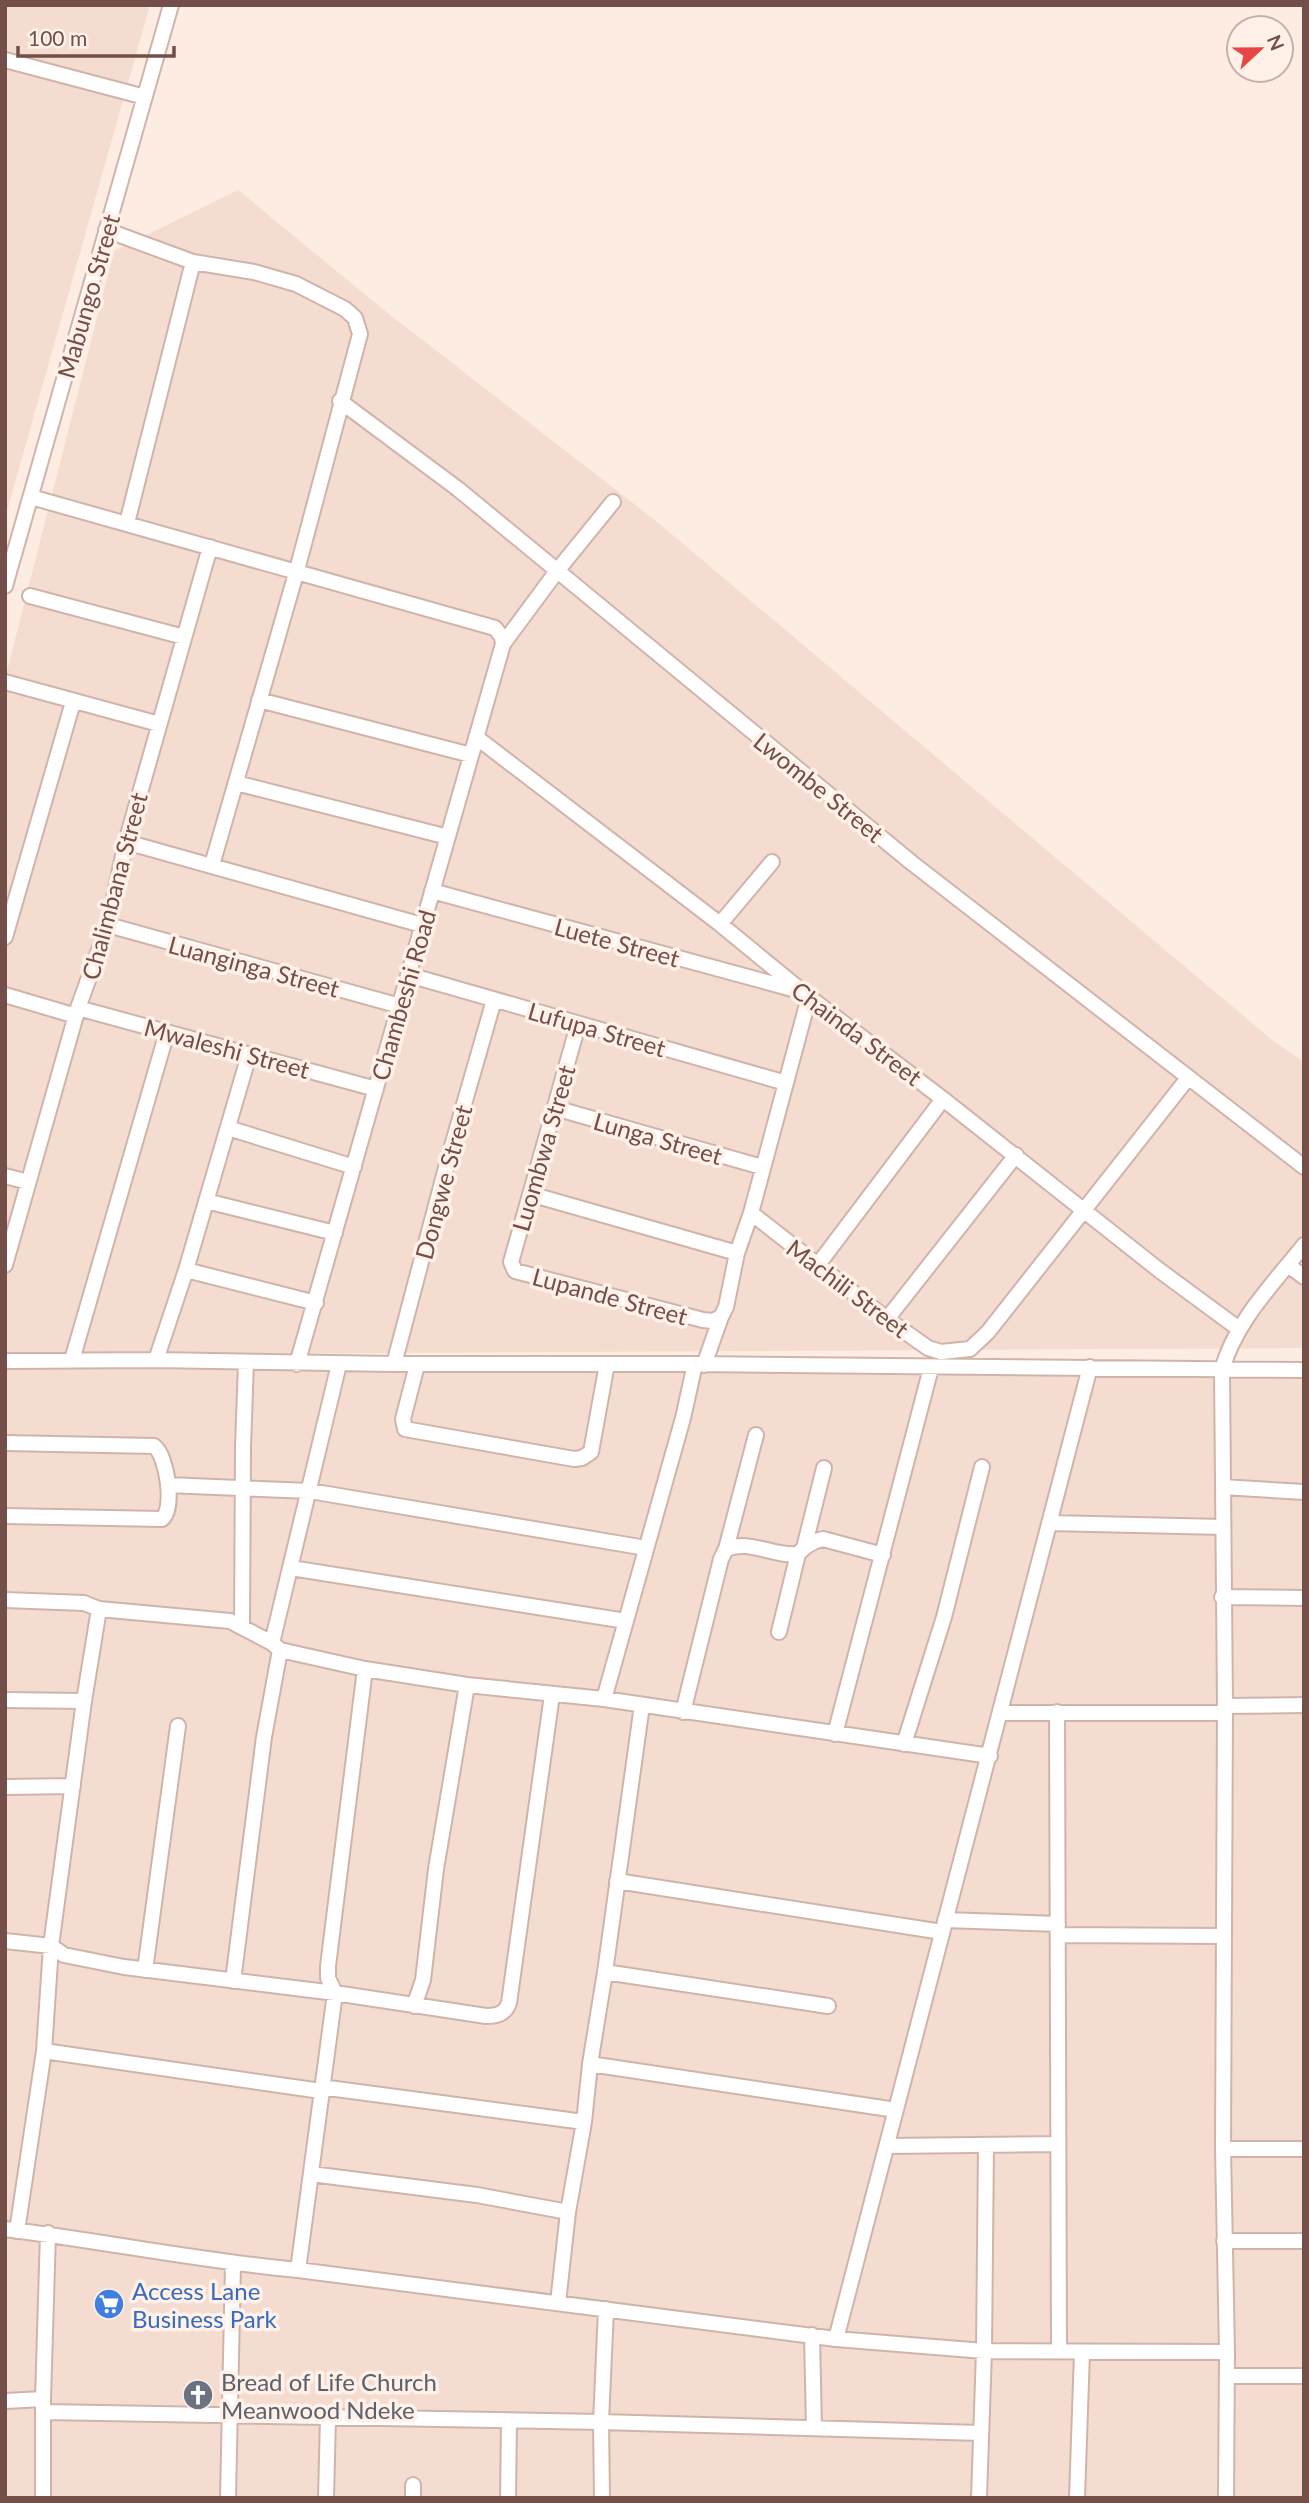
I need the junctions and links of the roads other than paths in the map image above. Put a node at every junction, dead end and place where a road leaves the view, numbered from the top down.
1 (171, 5) edge
2 (5, 60) edge
3 (145, 97) junction
4 (106, 230) junction
5 (193, 262) junction
6 (340, 401) junction
7 (31, 497) junction
8 (613, 502) dead end
9 (127, 523) junction
10 (210, 547) junction
11 (297, 570) junction
12 (557, 571) junction
13 (5, 586) edge
14 (30, 596) dead end
15 (184, 636) junction
16 (503, 644) junction
17 (5, 682) edge
18 (259, 699) junction
19 (73, 702) junction
20 (159, 724) junction
21 (477, 737) junction
22 (471, 755) junction
23 (236, 783) junction
24 (448, 837) junction
25 (126, 842) junction
26 (772, 862) dead end
27 (212, 865) junction
28 (432, 891) junction
29 (720, 924) junction
30 (108, 925) junction
31 (422, 925) junction
32 (5, 937) edge
33 (408, 975) junction
34 (806, 994) junction
35 (5, 995) edge
36 (494, 1000) junction
37 (400, 1006) junction
38 (77, 1012) junction
39 (578, 1024) junction
40 (167, 1032) junction
41 (249, 1055) junction
42 (1188, 1077) junction
43 (786, 1083) junction
44 (376, 1089) junction
45 (943, 1099) junction
46 (555, 1108) junction
47 (228, 1128) junction
48 (1016, 1155) junction
49 (354, 1167) junction
50 (762, 1167) junction
51 (1304, 1167) edge
52 (5, 1176) edge
53 (28, 1182) junction
54 (530, 1195) junction
55 (206, 1201) junction
56 (1084, 1208) junction
57 (751, 1213) junction
58 (335, 1233) junction
59 (1304, 1245) edge
60 (737, 1253) junction
61 (5, 1265) edge
62 (1288, 1265) junction
63 (817, 1266) junction
64 (186, 1270) junction
65 (515, 1271) joint
66 (1304, 1277) edge
67 (316, 1303) junction
68 (721, 1317) junction
69 (887, 1319) junction
70 (1239, 1329) junction
71 (946, 1352) junction
72 (72, 1360) junction
73 (156, 1360) junction
74 (5, 1361) edge
75 (246, 1362) junction
76 (297, 1364) junction
77 (339, 1364) junction
78 (394, 1364) junction
79 (417, 1364) junction
80 (607, 1364) junction
81 (700, 1364) junction
82 (1090, 1367) junction
83 (935, 1368) junction
84 (1222, 1370) junction
85 (1304, 1370) edge
86 (756, 1434) dead end
87 (5, 1443) edge
88 (982, 1467) dead end
89 (824, 1468) dead end
90 (168, 1485) junction
91 (243, 1487) junction
92 (1223, 1487) junction
93 (310, 1491) junction
94 (1304, 1492) edge
95 (5, 1516) edge
96 (1049, 1523) junction
97 (1223, 1527) junction
98 (646, 1548) junction
99 (726, 1549) junction
100 (801, 1551) junction
101 (883, 1555) junction
102 (291, 1568) junction
103 (1222, 1597) junction
104 (1304, 1598) edge
105 (5, 1600) edge
106 (99, 1609) junction
107 (626, 1620) junction
108 (242, 1627) junction
109 (779, 1632) dead end
110 (276, 1647) junction
111 (365, 1669) junction
112 (467, 1685) junction
113 (552, 1695) junction
114 (604, 1699) junction
115 (5, 1700) edge
116 (84, 1702) junction
117 (642, 1705) junction
118 (1304, 1705) edge
119 (1225, 1710) junction
120 (683, 1712) junction
121 (1057, 1712) junction
122 (1001, 1713) junction
123 (178, 1726) dead end
124 (835, 1734) junction
125 (904, 1744) junction
126 (990, 1756) junction
127 (73, 1786) junction
128 (5, 1787) edge
129 (617, 1881) junction
130 (944, 1926) junction
131 (1058, 1930) junction
132 (1223, 1936) junction
133 (5, 1941) edge
134 (51, 1946) junction
135 (145, 1970) junction
136 (605, 1972) junction
137 (233, 1981) junction
138 (335, 1993) junction
139 (414, 2006) junction
140 (828, 2006) dead end
141 (44, 2051) junction
142 (590, 2064) junction
143 (321, 2089) junction
144 (896, 2110) junction
145 (584, 2122) junction
146 (1058, 2144) junction
147 (986, 2145) junction
148 (887, 2146) junction
149 (1223, 2149) junction
150 (1304, 2149) edge
151 (311, 2174) junction
152 (568, 2212) junction
153 (11, 2230) edge
154 (48, 2233) junction
155 (1224, 2241) junction
156 (1304, 2241) edge
157 (233, 2264) junction
158 (298, 2270) junction
159 (558, 2303) junction
160 (606, 2309) junction
161 (812, 2335) junction
162 (836, 2339) junction
163 (984, 2351) junction
164 (1059, 2351) junction
165 (1082, 2352) junction
166 (1227, 2352) junction
167 (1227, 2376) junction
168 (1304, 2376) edge
169 (5, 2401) edge
170 (43, 2406) junction
171 (231, 2416) junction
172 (328, 2418) junction
173 (509, 2421) junction
174 (601, 2422) junction
175 (814, 2428) junction
176 (980, 2433) junction
177 (43, 2498) edge
178 (228, 2498) edge
179 (326, 2498) edge
180 (508, 2498) edge
181 (602, 2498) edge
182 (979, 2498) edge
183 (1077, 2498) edge
184 (1226, 2498) edge

1 - 3 street, Mabungo Street
2 - 3 street
3 - 4 street, Mabungo Street
4 - 5 street
4 - 7 street, Mabungo Street
5 - 6 street
5 - 9 street
6 - 11 street
6 - 12 street, Lwombe Street
7 - 9 street
7 - 13 street, Mabungo Street
8 - 12 street
9 - 10 street
10 - 11 street
10 - 15 street, Chalimbana Street
11 - 16 street
11 - 18 street
12 - 16 street
12 - 42 street, Lwombe Street
14 - 15 street
15 - 20 street, Chalimbana Street
16 - 21 street, Chambeshi Road
17 - 19 street
18 - 22 street
18 - 23 street
19 - 20 street
19 - 32 street
20 - 25 street, Chalimbana Street
21 - 22 street, Chambeshi Road
21 - 29 street, Chainda Street
22 - 24 street, Chambeshi Road
23 - 24 street
23 - 27 street
24 - 28 street, Chambeshi Road
25 - 27 street
25 - 30 street, Chalimbana Street
26 - 29 street
27 - 31 street
28 - 31 street, Chambeshi Road
28 - 34 street, Luete Street
29 - 34 street, Chainda Street
30 - 37 street, Luanginga Street
30 - 38 street, Chalimbana Street
31 - 33 street, Chambeshi Road
33 - 36 street, Lufupa Street
33 - 37 street, Chambeshi Road
34 - 43 street, Lupande Street
34 - 45 street, Chainda Street
35 - 38 street, Mwaleshi Street
36 - 39 street, Lufupa Street
36 - 78 street, Dongwe Street
37 - 44 street, Chambeshi Road
38 - 40 street, Mwaleshi Street
38 - 53 street, Chalimbana Street
39 - 43 street, Lufupa Street
39 - 46 street, Luombwa Street
40 - 41 street, Mwaleshi Street
40 - 72 street
41 - 44 street, Mwaleshi Street
41 - 47 street
42 - 51 street, Lwombe Street
42 - 56 street
43 - 50 street, Lupande Street
44 - 49 street, Chambeshi Road
45 - 48 street, Chainda Street
45 - 63 street
46 - 50 street, Lunga Street
46 - 54 street, Luombwa Street
47 - 49 street
47 - 55 street
48 - 56 street, Chainda Street
48 - 69 street
49 - 58 street, Chambeshi Road
50 - 57 street, Lupande Street
52 - 53 street
53 - 61 street, Chalimbana Street
54 - 60 street
54 - 65 street, Luombwa Street
55 - 58 street
55 - 64 street
56 - 70 street, Chainda Street
56 - 71 street
57 - 60 street, Lupande Street
57 - 63 street, Machili Street
58 - 67 street, Chambeshi Road
59 - 62 street
60 - 68 street, Lupande Street
62 - 66 street
62 - 70 street
63 - 69 street, Machili Street
64 - 67 street
64 - 73 street
65 - 68 street, Lupande Street
67 - 76 street, Chambeshi Road
68 - 81 street
69 - 71 street, Machili Street
70 - 84 street
71 - 83 street
72 - 73 street
72 - 74 street
73 - 75 street
75 - 76 street
75 - 91 street
76 - 77 street
77 - 78 street
77 - 93 street
78 - 79 street
79 - 80 street
79 - 80 street
80 - 81 street
81 - 83 street
81 - 98 street
82 - 83 street
82 - 84 street
82 - 96 street
83 - 101 street
84 - 85 street
84 - 92 street
86 - 99 street
87 - 90 street
88 - 125 street
89 - 100 street
90 - 91 street
90 - 95 street
91 - 93 street
91 - 108 street
92 - 94 street
92 - 97 street
93 - 98 street
93 - 102 street
96 - 97 street
96 - 122 street
97 - 103 street
98 - 107 street
99 - 100 street
99 - 120 street
100 - 101 street
100 - 109 street
101 - 124 street
102 - 107 street
102 - 110 street
103 - 104 street
103 - 119 street
105 - 106 street
106 - 108 street
106 - 116 street
107 - 114 street
108 - 110 street
110 - 111 street
110 - 137 street
111 - 112 street
111 - 138 street
112 - 113 street
112 - 139 street
113 - 114 street
113 - 139 street
114 - 117 street
115 - 116 street
116 - 127 street
117 - 120 street
117 - 129 street
118 - 119 street
119 - 121 street
119 - 132 street
120 - 124 street
121 - 122 street
121 - 131 street
122 - 126 street
123 - 135 street
124 - 125 street
125 - 126 street
126 - 130 street
127 - 128 street
127 - 134 street
129 - 130 street
129 - 136 street
130 - 131 street
130 - 144 street
131 - 132 street
131 - 146 street
132 - 149 street
133 - 134 street
134 - 135 street
134 - 141 street
135 - 137 street
136 - 140 street
136 - 142 street
137 - 138 street
138 - 139 street
138 - 143 street
141 - 143 street
141 - 153 street
142 - 144 street
142 - 145 street
143 - 145 street
143 - 151 street
144 - 148 street
145 - 152 street
146 - 147 street
146 - 164 street
147 - 148 street
147 - 163 street
148 - 162 street
149 - 150 street
149 - 155 street
151 - 152 street
151 - 158 street
152 - 159 street
153 - 154 street
154 - 157 street
154 - 170 street
155 - 156 street
155 - 166 street
157 - 158 street
157 - 171 street
158 - 159 street
159 - 160 street
160 - 161 street
160 - 174 street
161 - 162 street
161 - 175 street
162 - 163 street
163 - 164 street
163 - 176 street
164 - 165 street
165 - 166 street
165 - 183 street
166 - 167 street
167 - 168 street
167 - 184 street
169 - 170 street
170 - 171 street
170 - 177 street
171 - 172 street
171 - 178 street
172 - 173 street
172 - 179 street
173 - 174 street
173 - 180 street
174 - 175 street
174 - 181 street
175 - 176 street
176 - 182 street

